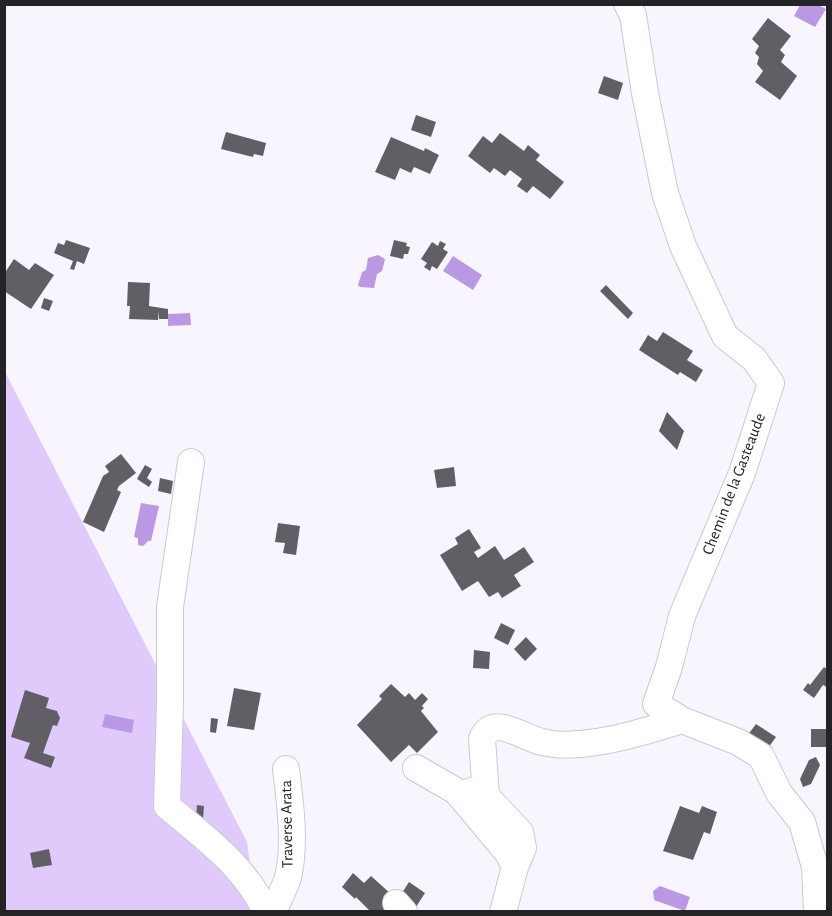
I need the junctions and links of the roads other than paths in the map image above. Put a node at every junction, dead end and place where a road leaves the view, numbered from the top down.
1 (627, 4) edge
2 (191, 462) dead end
3 (682, 720) junction
4 (416, 768) dead end
5 (286, 769) dead end
6 (456, 791) junction
7 (486, 796) junction
8 (515, 867) junction
9 (266, 912) edge
10 (273, 912) edge
11 (503, 912) edge
12 (817, 912) edge

1 - 3 street, Chemin de la Gasteaude
2 - 9 street
3 - 7 street
3 - 12 street, Chemin de la Gasteaude
4 - 6 street
5 - 10 street, Traverse Arata
6 - 7 street
6 - 8 street
7 - 8 street
8 - 11 street

